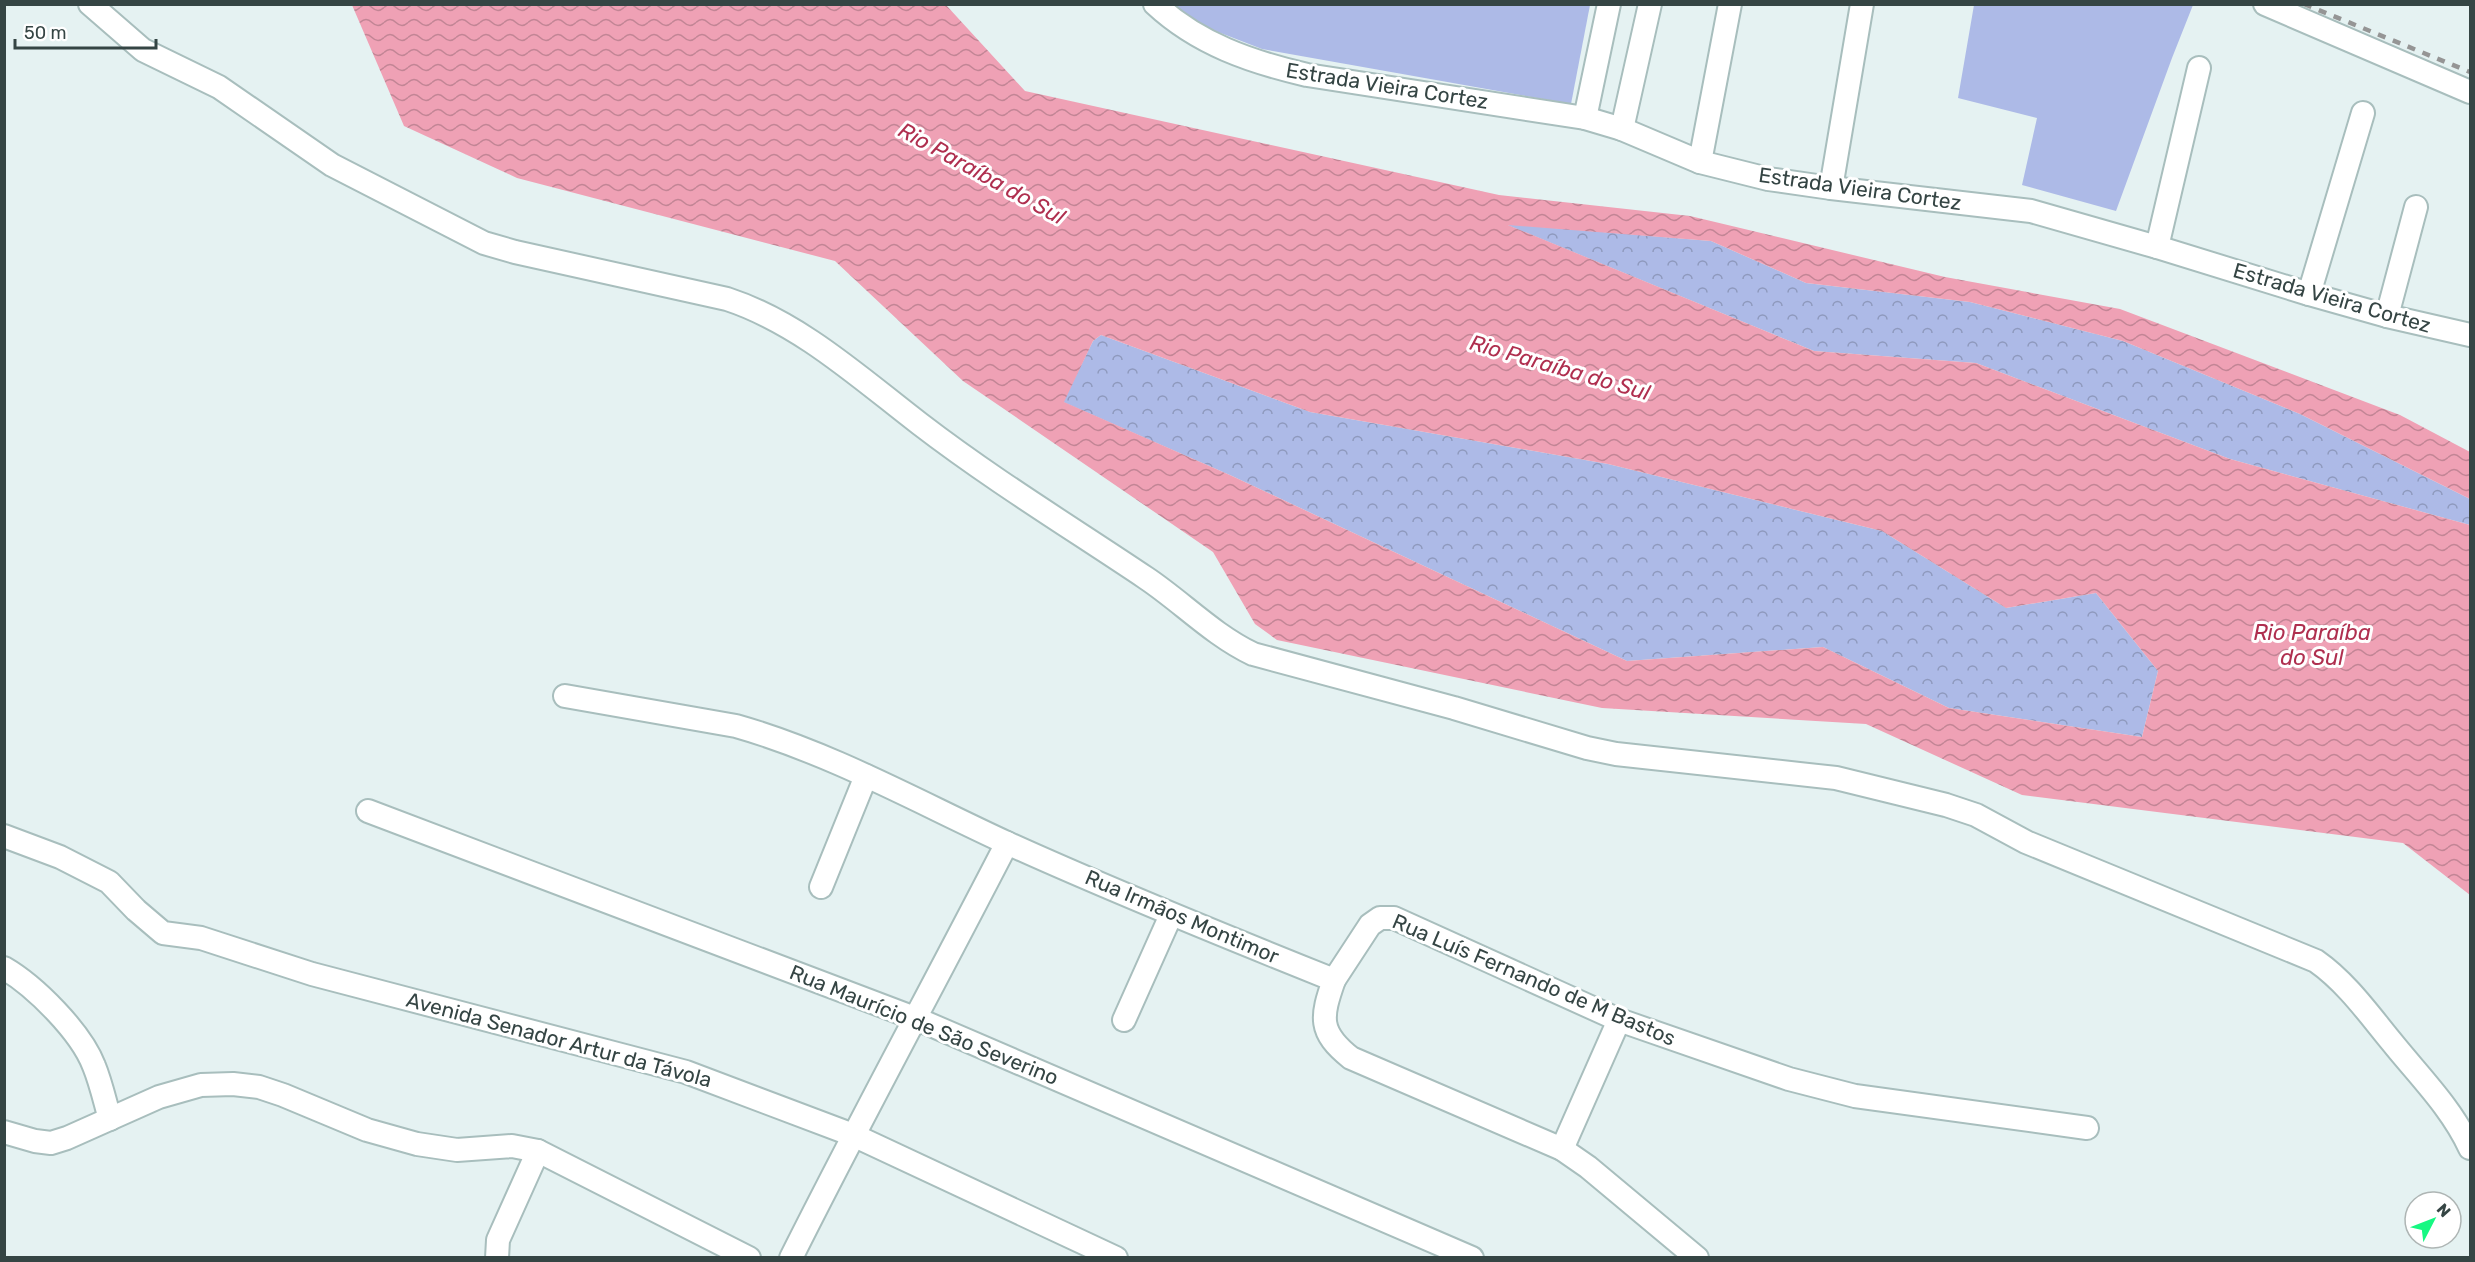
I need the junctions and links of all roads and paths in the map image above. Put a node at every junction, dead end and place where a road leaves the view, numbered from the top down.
1 (90, 4) edge
2 (1155, 4) edge
3 (1609, 4) edge
4 (1650, 4) edge
5 (1730, 4) edge
6 (1862, 4) edge
7 (2265, 4) edge
8 (2199, 68) dead end
9 (2470, 92) edge
10 (2363, 113) dead end
11 (1585, 118) junction
12 (1622, 129) junction
13 (1700, 162) junction
14 (1831, 188) junction
15 (2416, 207) dead end
16 (2157, 247) junction
17 (2309, 294) junction
18 (2387, 316) junction
19 (2470, 335) edge
20 (565, 696) dead end
21 (866, 776) junction
22 (368, 811) dead end
23 (4, 836) edge
24 (1007, 843) junction
25 (821, 887) dead end
26 (1171, 915) junction
27 (4, 968) edge
28 (1334, 980) junction
29 (916, 1019) junction
30 (1124, 1020) dead end
31 (1619, 1020) junction
32 (110, 1119) junction
33 (2087, 1128) dead end
34 (4, 1132) edge
35 (853, 1135) junction
36 (2470, 1148) edge
37 (1562, 1149) junction
38 (538, 1151) junction
39 (497, 1257) edge
40 (748, 1257) edge
41 (791, 1257) edge
42 (1116, 1257) edge
43 (1472, 1257) edge
44 (1697, 1257) edge

1 - 36 street
2 - 11 street, Estrada Vieira Cortez
3 - 11 street
4 - 12 street
5 - 13 street
6 - 14 street
7 - 9 street
8 - 16 street
10 - 17 street
11 - 12 street, Estrada Vieira Cortez
12 - 13 street, Estrada Vieira Cortez
13 - 14 street, Estrada Vieira Cortez
14 - 16 street, Estrada Vieira Cortez
15 - 18 street
16 - 17 street, Estrada Vieira Cortez
17 - 18 street, Estrada Vieira Cortez
18 - 19 street, Estrada Vieira Cortez
20 - 21 street, Rua Irmãos Montimor
21 - 24 street, Rua Irmãos Montimor
21 - 25 street
22 - 29 street, Rua Maurício de São Severino
23 - 35 street, Avenida Senador Artur da Távola
24 - 26 street, Rua Irmãos Montimor
24 - 29 street
26 - 28 street, Rua Irmãos Montimor
26 - 30 street
27 - 32 street
28 - 31 street, Rua Luís Fernando de M Bastos
28 - 37 street
29 - 35 street
29 - 43 street, Rua Maurício de São Severino
31 - 33 street, Rua Luís Fernando de M Bastos
31 - 37 street
32 - 34 street
32 - 38 street
35 - 41 street
35 - 42 street, Avenida Senador Artur da Távola
37 - 44 street
38 - 39 street
38 - 40 street

